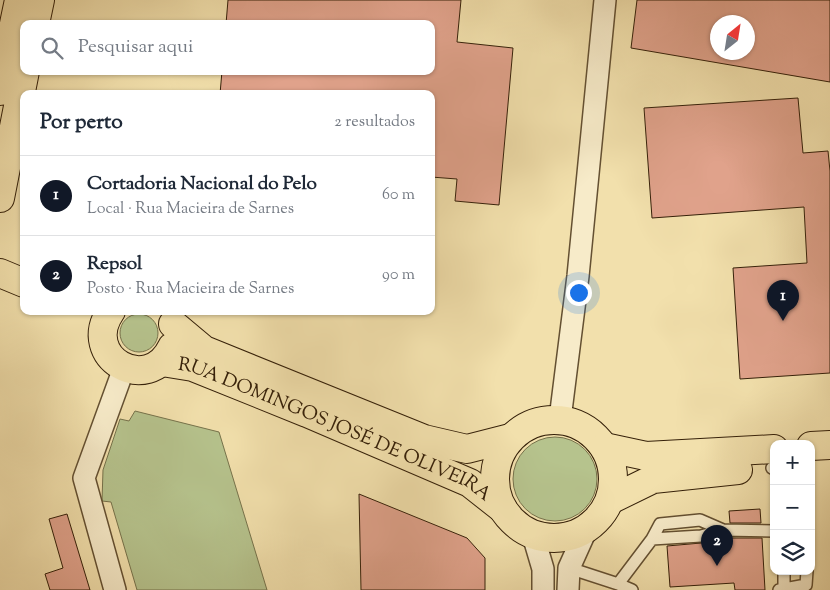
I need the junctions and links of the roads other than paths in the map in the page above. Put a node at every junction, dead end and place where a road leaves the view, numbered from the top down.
1 (19, 0) edge
2 (40, 0) edge
3 (605, 0) edge
4 (36, 20) edge
5 (25, 75) edge
6 (22, 90) edge
7 (0, 91) edge
8 (20, 100) edge
9 (0, 198) edge
10 (0, 273) edge
11 (20, 281) edge
12 (100, 315) edge
13 (170, 318) edge
14 (162, 362) junction
15 (124, 368) junction
16 (560, 419) junction
17 (510, 438) junction
18 (830, 445) edge
19 (815, 446) edge
20 (604, 447) junction
21 (770, 464) edge
22 (770, 464) edge
23 (830, 464) edge
24 (815, 465) edge
25 (610, 500) junction
26 (503, 509) junction
27 (587, 528) junction
28 (770, 532) edge
29 (533, 534) junction
30 (568, 568) junction
31 (784, 575) edge
32 (807, 575) edge
33 (618, 584) junction
34 (782, 589) edge
35 (115, 590) edge
36 (543, 590) edge
37 (568, 590) edge
38 (632, 590) edge

1 - 7 main road
2 - 4 main road
3 - 16 street
5 - 6 main road
8 - 9 main road
10 - 11 main road
12 - 15 main road
13 - 14 main road, RUA DOMINGOS JOSÉ DE OLIVEIRA
13 - 17 main road, RUA DOMINGOS JOSÉ DE OLIVEIRA
14 - 15 main road, RUA DOMINGOS JOSÉ DE OLIVEIRA
14 - 26 main road, RUA DOMINGOS JOSÉ DE OLIVEIRA
15 - 35 street
16 - 17 main road
16 - 20 main road
17 - 26 main road
18 - 19 main road
20 - 21 main road
20 - 25 main road
22 - 25 main road
23 - 24 main road
25 - 27 main road
26 - 29 main road
27 - 29 main road
27 - 30 street
28 - 33 lane
29 - 36 street
30 - 33 lane
30 - 37 street
31 - 34 lane
32 - 34 lane
33 - 38 lane

